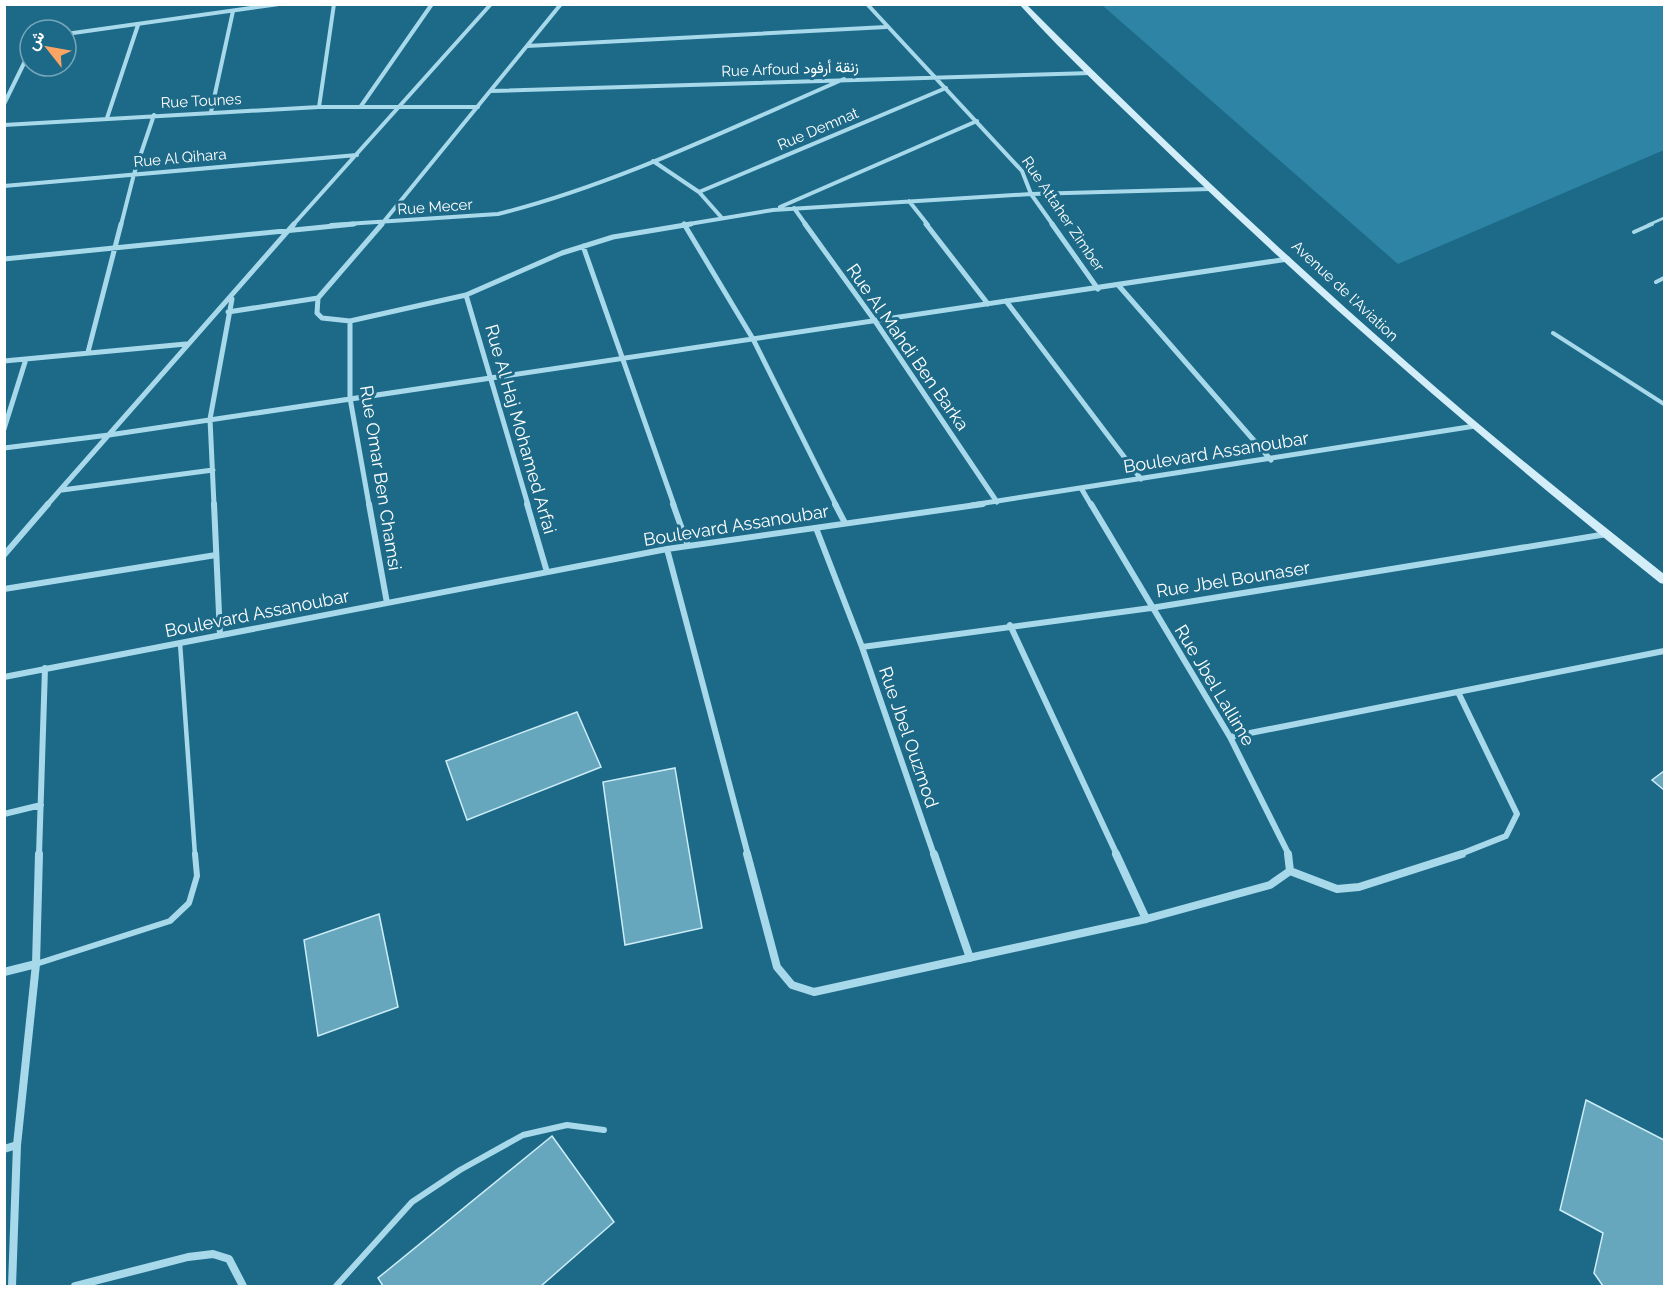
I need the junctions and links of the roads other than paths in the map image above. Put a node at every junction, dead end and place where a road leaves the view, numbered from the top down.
1 (279, 4) edge
2 (334, 4) edge
3 (432, 4) edge
4 (491, 4) edge
5 (561, 4) edge
6 (867, 4) edge
7 (1022, 4) edge
8 (233, 11) junction
9 (138, 25) junction
10 (886, 27) junction
11 (78, 32) edge
12 (527, 46) junction
13 (1091, 73) junction
14 (18, 75) edge
15 (931, 76) junction
16 (844, 79) junction
17 (946, 88) junction
18 (491, 91) junction
19 (4, 104) edge
20 (361, 106) junction
21 (319, 107) junction
22 (399, 107) junction
23 (478, 107) junction
24 (211, 112) junction
25 (154, 115) junction
26 (107, 118) junction
27 (978, 121) junction
28 (4, 125) edge
29 (357, 155) junction
30 (653, 161) junction
31 (134, 174) junction
32 (4, 186) edge
33 (1210, 189) junction
34 (699, 192) junction
35 (1031, 194) junction
36 (909, 201) junction
37 (794, 208) junction
38 (773, 210) junction
39 (722, 218) junction
40 (1665, 218) edge
41 (384, 222) junction
42 (684, 224) junction
43 (291, 228) junction
44 (1634, 232) dead end
45 (583, 246) junction
46 (116, 247) junction
47 (4, 259) edge
48 (1288, 259) junction
49 (1665, 278) edge
50 (1656, 282) dead end
51 (1119, 286) junction
52 (1098, 289) junction
53 (466, 295) junction
54 (232, 296) junction
55 (318, 298) junction
56 (1006, 301) junction
57 (988, 304) junction
58 (228, 312) junction
59 (350, 321) junction
60 (875, 321) junction
61 (1553, 333) dead end
62 (753, 339) junction
63 (186, 344) junction
64 (88, 352) junction
65 (26, 359) junction
66 (622, 359) junction
67 (4, 361) edge
68 (490, 377) junction
69 (350, 398) junction
70 (1665, 404) edge
71 (210, 419) junction
72 (1475, 426) junction
73 (4, 429) edge
74 (109, 435) junction
75 (4, 448) edge
76 (1271, 460) junction
77 (213, 470) junction
78 (1141, 479) junction
79 (1081, 488) junction
80 (62, 490) junction
81 (997, 502) junction
82 (845, 523) junction
83 (816, 528) junction
84 (1607, 534) junction
85 (688, 546) junction
86 (667, 549) junction
87 (5, 553) edge
88 (216, 555) junction
89 (547, 572) junction
90 (1665, 580) edge
91 (4, 589) edge
92 (387, 603) junction
93 (1151, 608) junction
94 (1010, 625) junction
95 (220, 635) junction
96 (180, 642) junction
97 (862, 647) junction
98 (1665, 651) edge
99 (45, 668) junction
100 (4, 677) edge
101 (1458, 692) junction
102 (1230, 737) junction
103 (41, 805) junction
104 (4, 814) edge
105 (1290, 871) junction
106 (1146, 919) junction
107 (970, 958) junction
108 (36, 964) junction
109 (4, 972) edge
110 (604, 1130) dead end
111 (17, 1145) junction
112 (4, 1149) edge
113 (12, 1287) edge
114 (75, 1287) edge
115 (243, 1287) edge
116 (336, 1287) edge

1 - 8 street
2 - 21 street
3 - 20 street
4 - 22 street
5 - 12 street
6 - 10 street, Rue Attaher Zimber
7 - 13 street, Avenue de l'Aviation
8 - 9 street
8 - 24 street
9 - 11 street
9 - 26 street
10 - 12 street
10 - 15 street, Rue Attaher Zimber
12 - 18 street
13 - 15 street, Rue Arfoud زنقة أرفود
13 - 33 street, Avenue de l'Aviation
14 - 19 street
15 - 16 street, Rue Arfoud زنقة أرفود
15 - 17 street, Rue Attaher Zimber
16 - 18 street, Rue Arfoud زنقة أرفود
16 - 30 street, Rue Mecer
17 - 27 street, Rue Attaher Zimber
17 - 34 street, Rue Demnat
18 - 23 street
20 - 21 street, Rue Tounes
20 - 22 street, Rue Tounes
21 - 24 street, Rue Tounes
22 - 23 street
22 - 29 street
23 - 41 street
24 - 25 street, Rue Tounes
25 - 26 street, Rue Tounes
25 - 31 street
26 - 28 street, Rue Tounes
27 - 35 street, Rue Attaher Zimber
27 - 38 street
29 - 31 street, Rue Al Qihara
29 - 43 street
30 - 34 street
30 - 41 street, Rue Mecer
31 - 32 street, Rue Al Qihara
31 - 46 street
33 - 35 street
33 - 48 street, Avenue de l'Aviation
34 - 39 street
35 - 36 street
35 - 52 street, Rue Attaher Zimber
36 - 37 street
36 - 57 street
37 - 38 street
37 - 60 street, Rue Al Mahdi Ben Barka
38 - 39 street
39 - 42 street
40 - 44 lane
41 - 43 street, Rue Mecer
41 - 55 street
42 - 45 street
42 - 62 street
43 - 46 street, Rue Mecer
43 - 54 street
45 - 53 street
45 - 66 street
46 - 47 street, Rue Mecer
46 - 64 street
48 - 51 street
48 - 72 street, Avenue de l'Aviation
49 - 50 lane
51 - 52 street
51 - 76 street, Rue Attaher Zimber
52 - 56 street
53 - 59 street
53 - 68 street, Rue Al Haj Mohamed Arfai
54 - 58 street
54 - 63 street
55 - 58 street
55 - 59 street
56 - 57 street
56 - 78 street
57 - 60 street
58 - 71 street
59 - 69 street, Rue Omar Ben Chamsi
60 - 62 street
60 - 81 street, Rue Al Mahdi Ben Barka
61 - 70 lane
62 - 66 street
62 - 82 street
63 - 64 street
63 - 74 street
64 - 65 street
65 - 67 street
65 - 73 street
66 - 68 street
66 - 85 street
68 - 69 street
68 - 89 street, Rue Al Haj Mohamed Arfai
69 - 71 street
69 - 92 street, Rue Omar Ben Chamsi
71 - 74 street
71 - 77 street
72 - 76 street, Boulevard Assanoubar
72 - 84 street, Avenue de l'Aviation
74 - 75 street
74 - 80 street
76 - 78 street, Boulevard Assanoubar
77 - 80 street
77 - 88 street
78 - 79 street, Boulevard Assanoubar
79 - 81 street, Boulevard Assanoubar
79 - 93 street, Rue Jbel Lallime
80 - 87 street
81 - 82 street, Boulevard Assanoubar
82 - 83 street, Boulevard Assanoubar
83 - 85 street, Boulevard Assanoubar
83 - 97 street, Rue Jbel Ouzmod
84 - 90 street, Avenue de l'Aviation
84 - 93 street, Rue Jbel Bounaser
85 - 86 street, Boulevard Assanoubar
86 - 89 street, Boulevard Assanoubar
86 - 107 street
88 - 91 street
88 - 95 street
89 - 92 street, Boulevard Assanoubar
92 - 95 street, Boulevard Assanoubar
93 - 94 street, Rue Jbel Bounaser
93 - 102 street, Rue Jbel Lallime
94 - 97 street, Rue Jbel Bounaser
94 - 106 street
95 - 96 street, Boulevard Assanoubar
96 - 99 street, Boulevard Assanoubar
96 - 108 lane
97 - 107 street, Rue Jbel Ouzmod
98 - 101 street
99 - 100 street, Boulevard Assanoubar
99 - 103 street
101 - 102 street
101 - 105 street
102 - 105 street, Rue Jbel Lallime
103 - 104 street
103 - 108 street
105 - 106 street
106 - 107 street
108 - 109 street
108 - 111 street
110 - 116 lane
111 - 112 street
111 - 113 street
114 - 115 street

